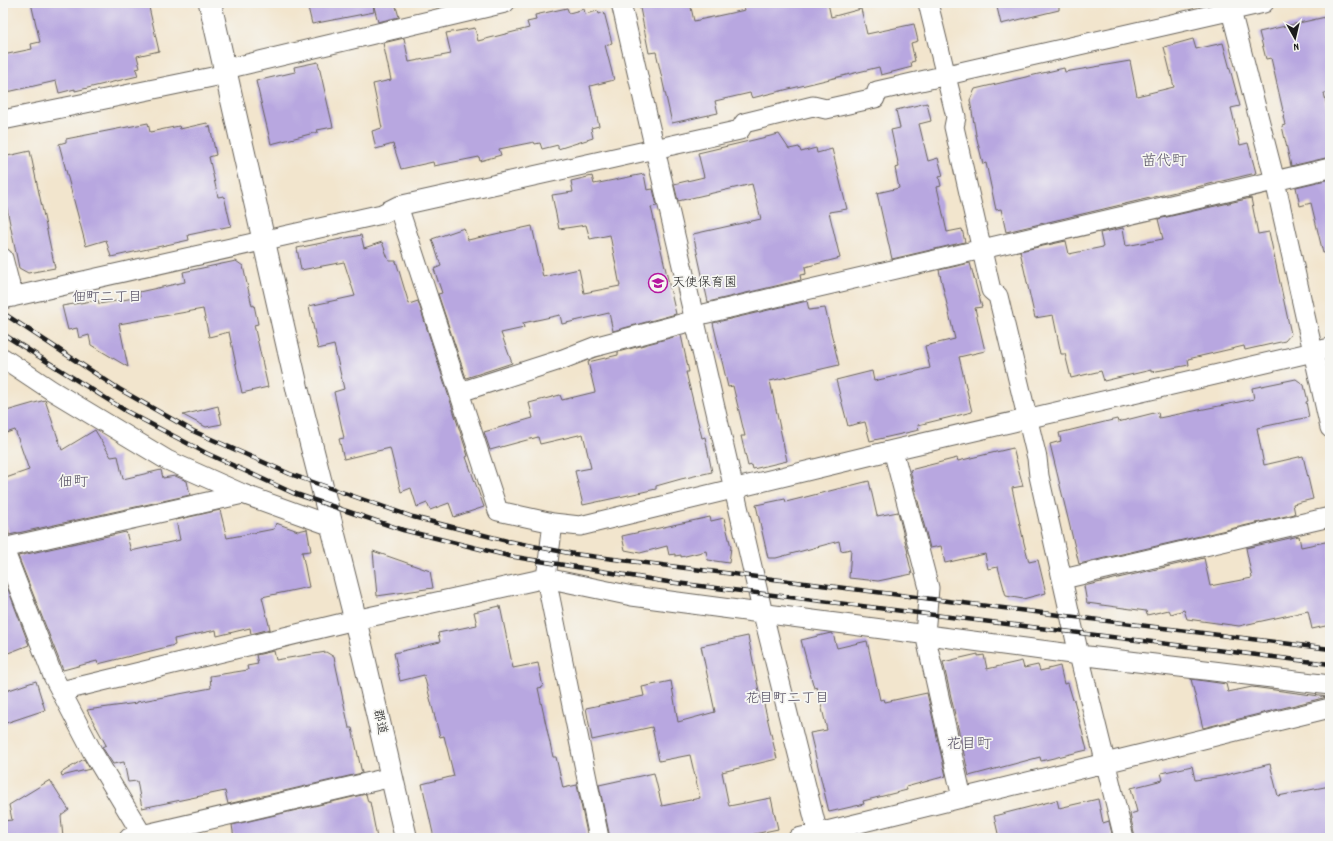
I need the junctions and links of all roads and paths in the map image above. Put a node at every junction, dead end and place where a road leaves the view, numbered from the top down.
1 (210, 3) edge
2 (506, 3) edge
3 (621, 3) edge
4 (928, 3) edge
5 (1264, 3) edge
6 (1230, 7) edge
7 (227, 72) junction
8 (946, 74) junction
9 (3, 120) edge
10 (655, 149) junction
11 (1330, 168) edge
12 (1275, 181) junction
13 (398, 206) junction
14 (264, 240) junction
15 (980, 250) junction
16 (3, 258) edge
17 (273, 279) junction
18 (8, 298) edge
19 (695, 318) junction
20 (1330, 348) edge
21 (1312, 352) junction
22 (3, 358) edge
23 (460, 392) junction
24 (1027, 419) junction
25 (1330, 428) edge
26 (893, 450) junction
27 (735, 490) junction
28 (243, 494) junction
29 (1330, 517) edge
30 (553, 523) junction
31 (332, 526) junction
32 (3, 548) edge
33 (546, 578) junction
34 (1063, 579) junction
35 (353, 613) junction
36 (763, 614) junction
37 (925, 634) junction
38 (1079, 655) junction
39 (1330, 685) edge
40 (61, 691) junction
41 (1330, 708) edge
42 (1105, 764) junction
43 (392, 777) junction
44 (962, 798) junction
45 (818, 836) edge
46 (139, 837) edge
47 (406, 838) edge
48 (599, 838) edge
49 (798, 838) edge
50 (1124, 838) edge

1 - 7 street
2 - 7 street
3 - 10 street
4 - 8 street
5 - 6 street
6 - 8 street
6 - 12 street
7 - 9 street
7 - 14 street
8 - 10 street
8 - 15 street
10 - 13 street
10 - 19 street
11 - 12 street
12 - 15 street
12 - 21 street
13 - 14 street
13 - 23 street
14 - 17 street
14 - 18 street
15 - 19 street
15 - 24 street
16 - 18 street
17 - 31 street
17 - 35 street
19 - 23 street
19 - 27 street
20 - 21 street
21 - 24 street
21 - 25 street
22 - 28 street
23 - 30 street
24 - 26 street
24 - 34 street
26 - 27 street
26 - 37 street
27 - 30 street
27 - 36 street
28 - 31 street
28 - 32 street
29 - 34 street
30 - 33 street
31 - 35 street
32 - 40 street
33 - 35 street
33 - 36 street
33 - 48 street
34 - 38 street
35 - 40 street
35 - 43 street, 郡道
36 - 37 street
36 - 45 street
37 - 38 street
37 - 44 street
38 - 39 street
38 - 42 street
40 - 46 street
41 - 42 street
42 - 44 street
42 - 50 street
43 - 46 street
43 - 47 street, 郡道
44 - 45 street
45 - 49 street

